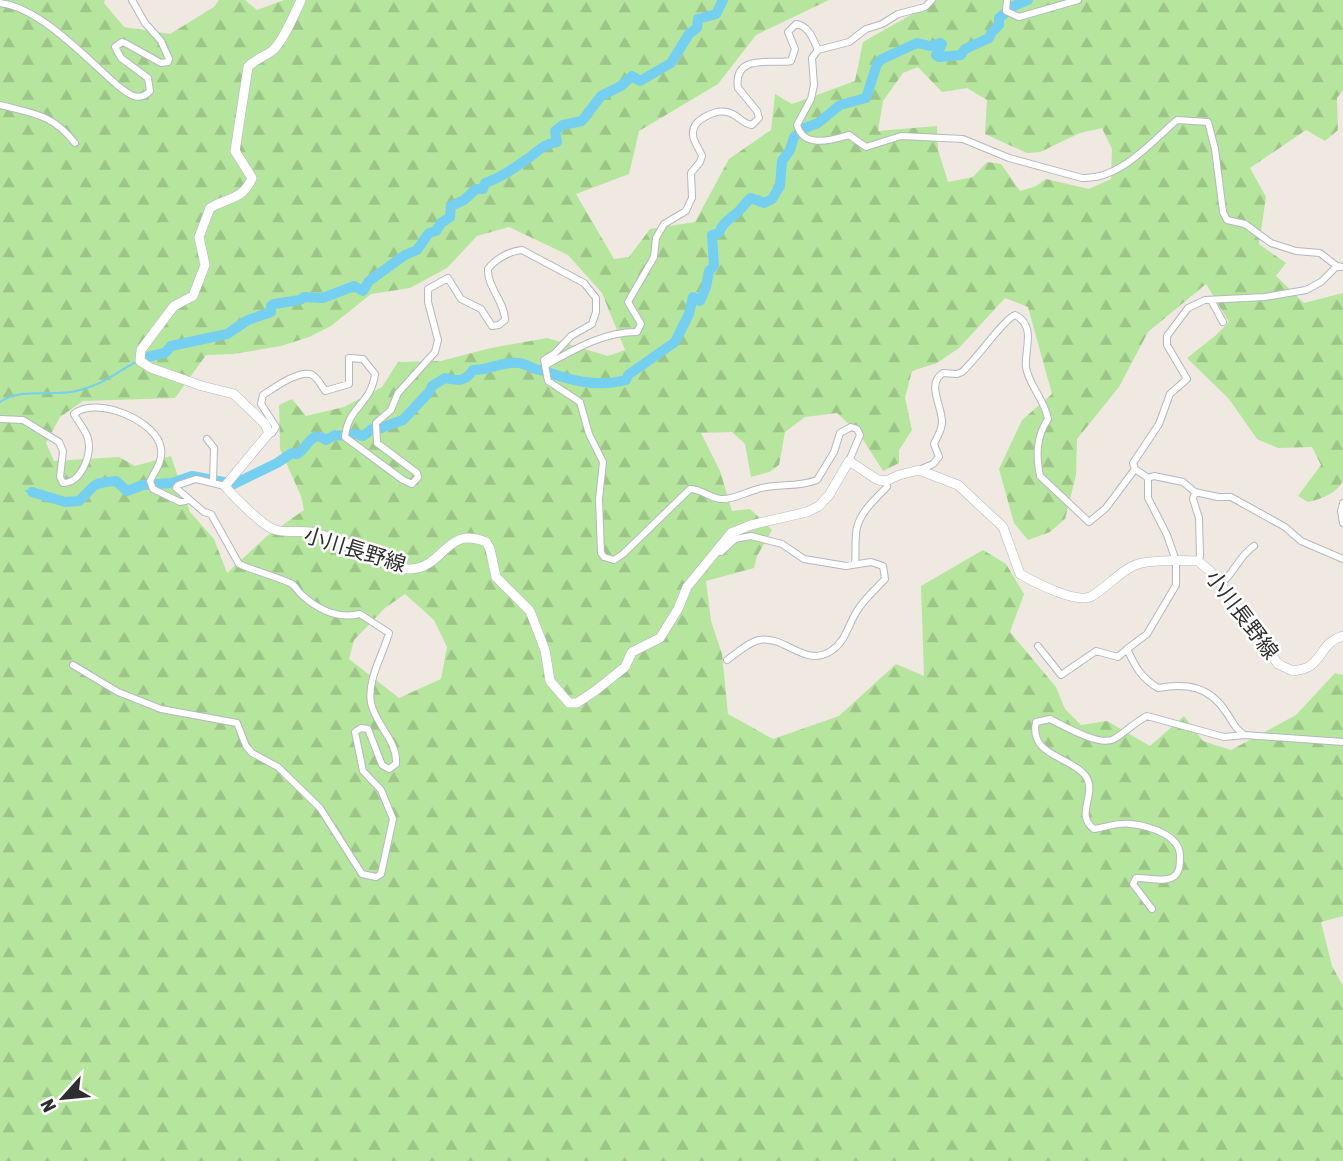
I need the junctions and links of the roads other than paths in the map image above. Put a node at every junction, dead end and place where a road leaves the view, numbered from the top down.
1 (132, 0) edge
2 (300, 0) edge
3 (932, 0) edge
4 (1007, 0) edge
5 (1078, 0) edge
6 (0, 3) edge
7 (818, 50) junction
8 (0, 105) edge
9 (75, 143) dead end
10 (1340, 267) edge
11 (1211, 300) junction
12 (1223, 322) dead end
13 (546, 365) junction
14 (0, 419) edge
15 (269, 433) junction
16 (207, 439) dead end
17 (849, 461) junction
18 (919, 470) junction
19 (1135, 470) junction
20 (1148, 478) junction
21 (886, 481) junction
22 (213, 482) junction
23 (225, 486) junction
24 (1195, 492) junction
25 (189, 500) junction
26 (1343, 503) edge
27 (1343, 523) edge
28 (1254, 546) dead end
29 (716, 552) junction
30 (1343, 559) edge
31 (1176, 561) junction
32 (1198, 561) junction
33 (855, 564) junction
34 (1221, 584) junction
35 (1343, 636) edge
36 (1038, 646) dead end
37 (1127, 649) junction
38 (727, 660) dead end
39 (73, 666) dead end
40 (1245, 735) junction
41 (1343, 742) edge
42 (1152, 909) dead end

1 - 6 street
2 - 15 main road
3 - 7 street
4 - 5 street
7 - 10 street
7 - 13 street
8 - 9 street
10 - 11 street
11 - 12 street
11 - 19 street
13 - 15 street
13 - 17 street
14 - 25 street
15 - 23 main road
16 - 22 street
17 - 21 main road
17 - 29 main road, 小川長野線
18 - 19 street
18 - 21 main road
18 - 31 main road, 小川長野線
19 - 20 street
20 - 24 street
20 - 31 street
21 - 33 street
22 - 23 street
22 - 25 street
23 - 29 main road, 小川長野線
24 - 30 street
24 - 32 street
25 - 39 street
26 - 27 street
28 - 34 street
29 - 33 street
31 - 32 main road, 小川長野線
31 - 37 street
32 - 34 main road, 小川長野線
33 - 38 street
34 - 35 main road, 小川長野線
36 - 37 street
37 - 40 street
40 - 41 street
40 - 42 street

